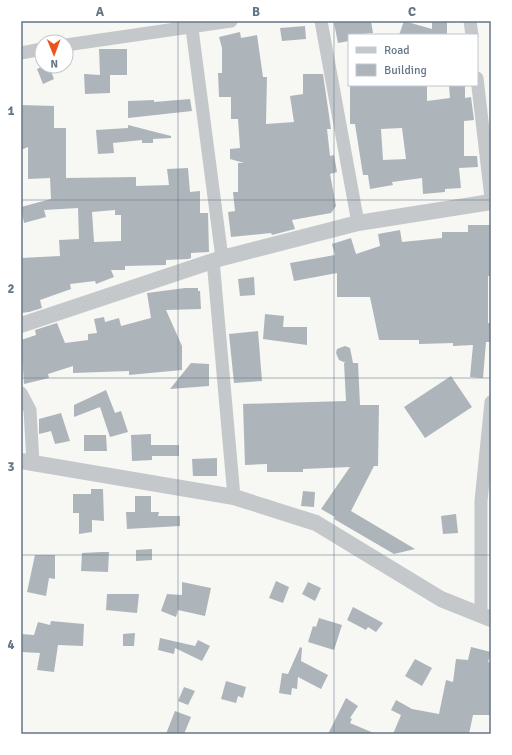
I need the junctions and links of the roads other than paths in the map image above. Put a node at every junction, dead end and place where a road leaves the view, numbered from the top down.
1 (231, 21) edge
2 (321, 21) edge
3 (470, 21) edge
4 (191, 24) edge
5 (472, 34) edge
6 (74, 44) edge
7 (34, 51) edge
8 (21, 53) edge
9 (478, 86) edge
10 (491, 198) edge
11 (491, 202) edge
12 (358, 223) junction
13 (218, 259) junction
14 (21, 325) edge
15 (21, 393) edge
16 (491, 402) edge
17 (27, 462) edge
18 (234, 498) junction
19 (486, 617) edge

1 - 4 street
2 - 12 street
3 - 5 street
4 - 6 street
4 - 13 street
7 - 8 street
9 - 10 street
11 - 12 street
12 - 13 street
13 - 14 street
13 - 18 street
15 - 17 street
16 - 19 street
17 - 18 street
18 - 19 street

